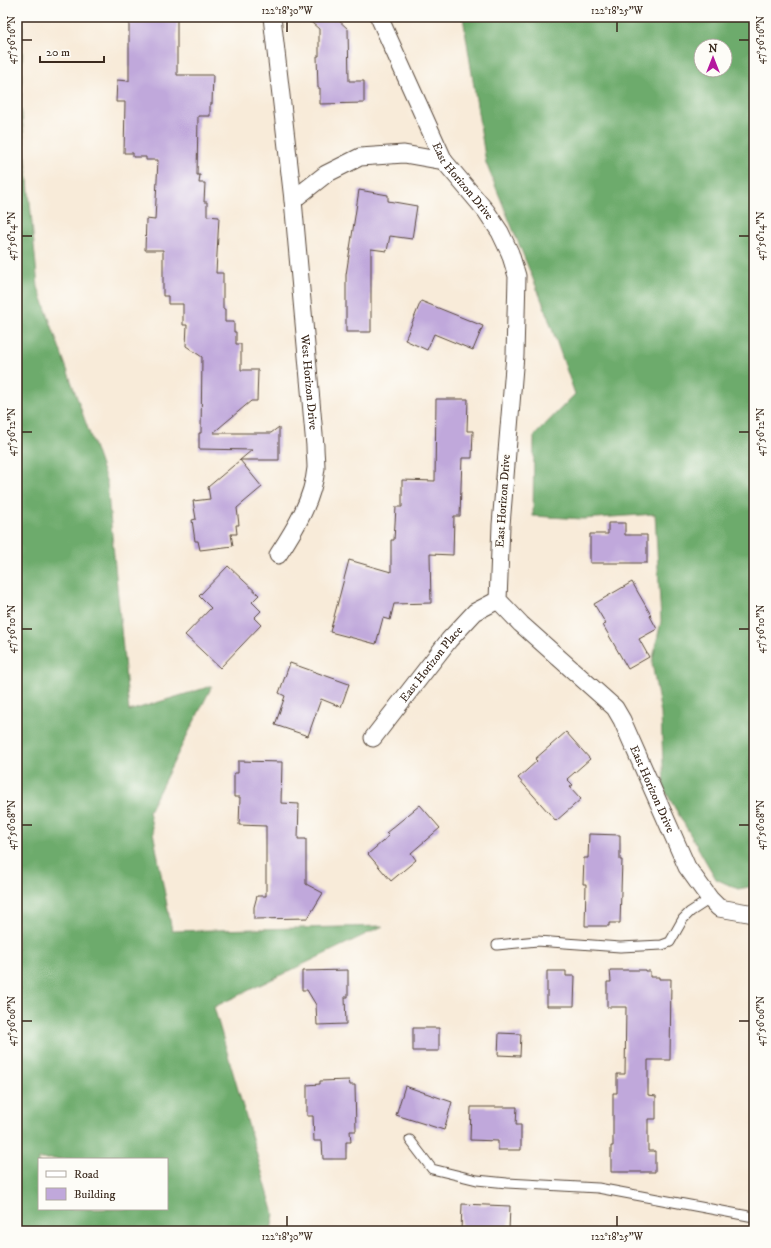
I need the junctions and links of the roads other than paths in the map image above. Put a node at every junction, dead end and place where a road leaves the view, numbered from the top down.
1 (272, 17) edge
2 (379, 17) edge
3 (444, 161) junction
4 (293, 200) junction
5 (278, 555) dead end
6 (498, 600) junction
7 (373, 738) dead end
8 (710, 899) junction
9 (754, 914) edge
10 (497, 945) dead end
11 (410, 1140) dead end
12 (754, 1217) edge

1 - 4 street, West Horizon Drive
2 - 3 street, East Horizon Drive
3 - 4 street
3 - 6 street, East Horizon Drive
4 - 5 street, West Horizon Drive
6 - 7 street, East Horizon Place
6 - 8 street, East Horizon Drive
8 - 9 street, East Horizon Drive
8 - 10 lane
11 - 12 lane

